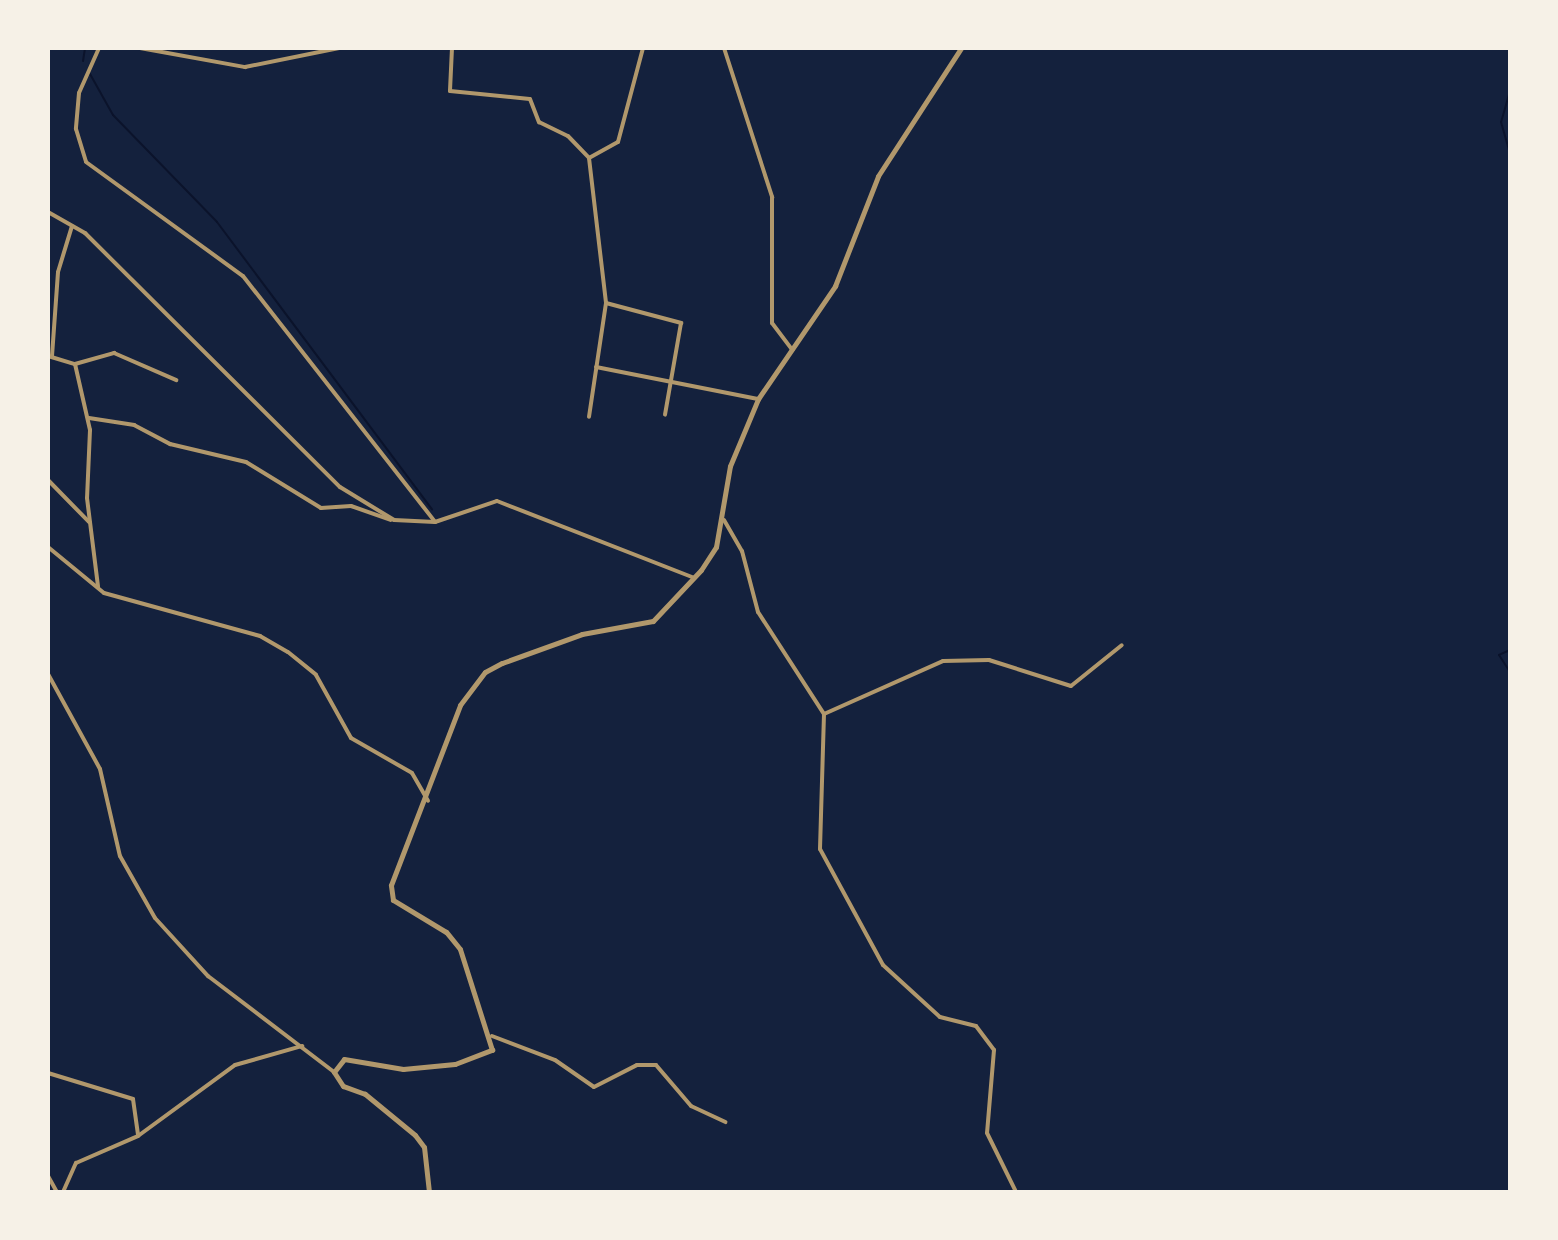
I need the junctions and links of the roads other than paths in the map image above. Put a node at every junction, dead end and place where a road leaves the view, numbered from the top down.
1 (99, 48) edge
2 (140, 48) edge
3 (339, 48) edge
4 (452, 48) edge
5 (643, 48) edge
6 (724, 48) edge
7 (961, 48) edge
8 (1510, 113) edge
9 (1510, 120) edge
10 (589, 158) junction
11 (48, 212) edge
12 (72, 226) junction
13 (606, 303) junction
14 (792, 350) junction
15 (50, 356) edge
16 (75, 364) junction
17 (596, 367) junction
18 (176, 380) dead end
19 (675, 384) junction
20 (758, 399) junction
21 (665, 415) dead end
22 (589, 417) dead end
23 (89, 418) junction
24 (48, 480) edge
25 (394, 520) junction
26 (724, 520) junction
27 (435, 522) junction
28 (90, 523) junction
29 (48, 547) edge
30 (694, 578) junction
31 (98, 587) junction
32 (1122, 645) dead end
33 (48, 674) edge
34 (824, 714) junction
35 (428, 801) junction
36 (492, 1036) junction
37 (302, 1046) junction
38 (334, 1072) junction
39 (48, 1073) edge
40 (726, 1122) dead end
41 (138, 1136) junction
42 (48, 1176) edge
43 (57, 1192) edge
44 (63, 1192) edge
45 (429, 1192) edge
46 (1016, 1192) edge

1 - 27 street
2 - 3 street
4 - 10 street
5 - 10 street
6 - 14 street
7 - 14 street
8 - 9 street
10 - 13 street
11 - 12 street
12 - 15 street
12 - 25 street
13 - 17 street
13 - 19 street
14 - 20 street
15 - 16 street
16 - 18 street
16 - 23 street
17 - 19 street
17 - 22 street
19 - 20 street
19 - 21 street
20 - 26 street
23 - 25 street
23 - 28 street
24 - 28 street
25 - 27 street
26 - 30 street
26 - 34 street
27 - 30 street
28 - 31 street
29 - 31 street
30 - 35 street
31 - 35 street
32 - 34 street
33 - 37 street
34 - 46 street
35 - 36 street
36 - 38 street
36 - 40 street
37 - 38 street
37 - 41 street
38 - 45 street
39 - 41 street
41 - 44 street
42 - 43 street

